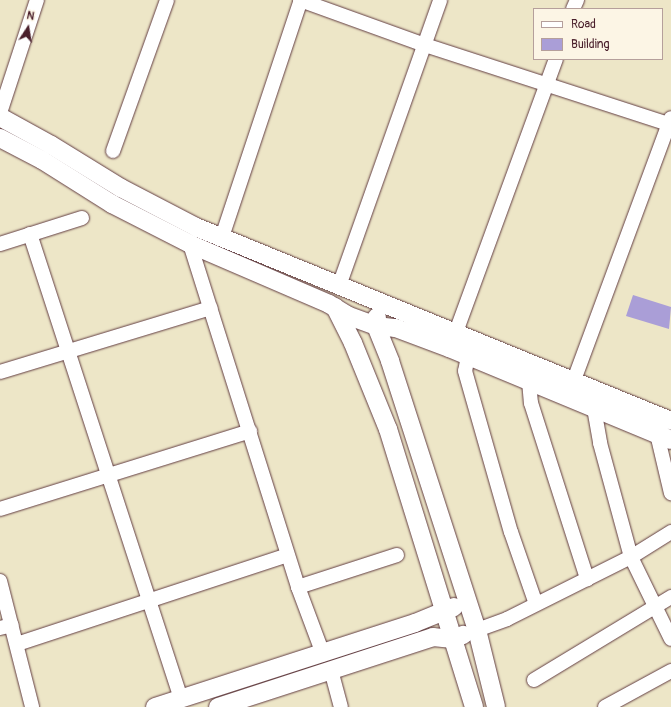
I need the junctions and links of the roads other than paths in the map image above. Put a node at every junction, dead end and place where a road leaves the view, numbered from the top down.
1 (37, 0) edge
2 (167, 0) edge
3 (301, 0) edge
4 (440, 0) edge
5 (425, 45) junction
6 (556, 60) edge
7 (547, 84) junction
8 (0, 112) edge
9 (0, 117) edge
10 (670, 122) edge
11 (0, 138) edge
12 (113, 151) dead end
13 (82, 218) dead end
14 (30, 234) junction
15 (222, 237) junction
16 (0, 244) edge
17 (190, 244) junction
18 (339, 286) junction
19 (374, 299) junction
20 (210, 308) junction
21 (335, 308) junction
22 (376, 326) junction
23 (456, 332) junction
24 (68, 353) junction
25 (468, 356) junction
26 (0, 372) edge
27 (574, 380) junction
28 (529, 381) junction
29 (594, 408) junction
30 (671, 421) edge
31 (250, 431) junction
32 (664, 437) edge
33 (108, 474) junction
34 (671, 494) edge
35 (0, 508) edge
36 (671, 532) edge
37 (287, 555) junction
38 (397, 555) dead end
39 (631, 557) junction
40 (587, 579) junction
41 (0, 581) edge
42 (298, 587) junction
43 (671, 597) edge
44 (150, 601) junction
45 (467, 603) junction
46 (536, 604) junction
47 (655, 606) junction
48 (443, 610) junction
49 (6, 626) edge
50 (477, 630) junction
51 (454, 639) junction
52 (671, 639) edge
53 (17, 644) junction
54 (323, 654) junction
55 (331, 670) junction
56 (671, 671) edge
57 (534, 680) dead end
58 (181, 698) junction
59 (32, 707) edge
60 (155, 707) edge
61 (218, 707) edge
62 (341, 707) edge
63 (474, 707) edge
64 (496, 707) edge
65 (605, 707) edge

1 - 8 street
2 - 12 street
3 - 5 street
3 - 15 street
4 - 5 street
5 - 7 street
5 - 18 street
6 - 7 street
7 - 10 street
7 - 23 street
9 - 15 street
10 - 27 street
11 - 17 street
13 - 14 street
14 - 16 street
14 - 24 street
15 - 18 street
17 - 20 street
17 - 21 street
18 - 19 street
18 - 21 street
19 - 22 street
19 - 23 street
20 - 24 street
20 - 31 street
21 - 22 street
21 - 48 street
22 - 25 street
22 - 45 street
23 - 27 street
24 - 26 street
24 - 33 street
25 - 28 street
25 - 46 street
27 - 30 street
28 - 29 street
28 - 40 street
29 - 32 street
29 - 39 street
31 - 33 street
31 - 37 street
32 - 34 street
33 - 35 street
33 - 44 street
36 - 39 street
37 - 42 street
37 - 44 street
38 - 42 street
39 - 40 street
39 - 47 street
40 - 46 street
41 - 49 street
42 - 54 street
43 - 47 street
44 - 53 street
44 - 58 street
45 - 48 street
45 - 50 street
46 - 50 street
47 - 52 street
47 - 57 street
48 - 51 street
48 - 54 street
49 - 53 street
50 - 51 street
50 - 64 street
51 - 55 street
51 - 63 street
53 - 59 street
54 - 58 street
55 - 61 street
55 - 62 street
56 - 65 street
58 - 60 street

